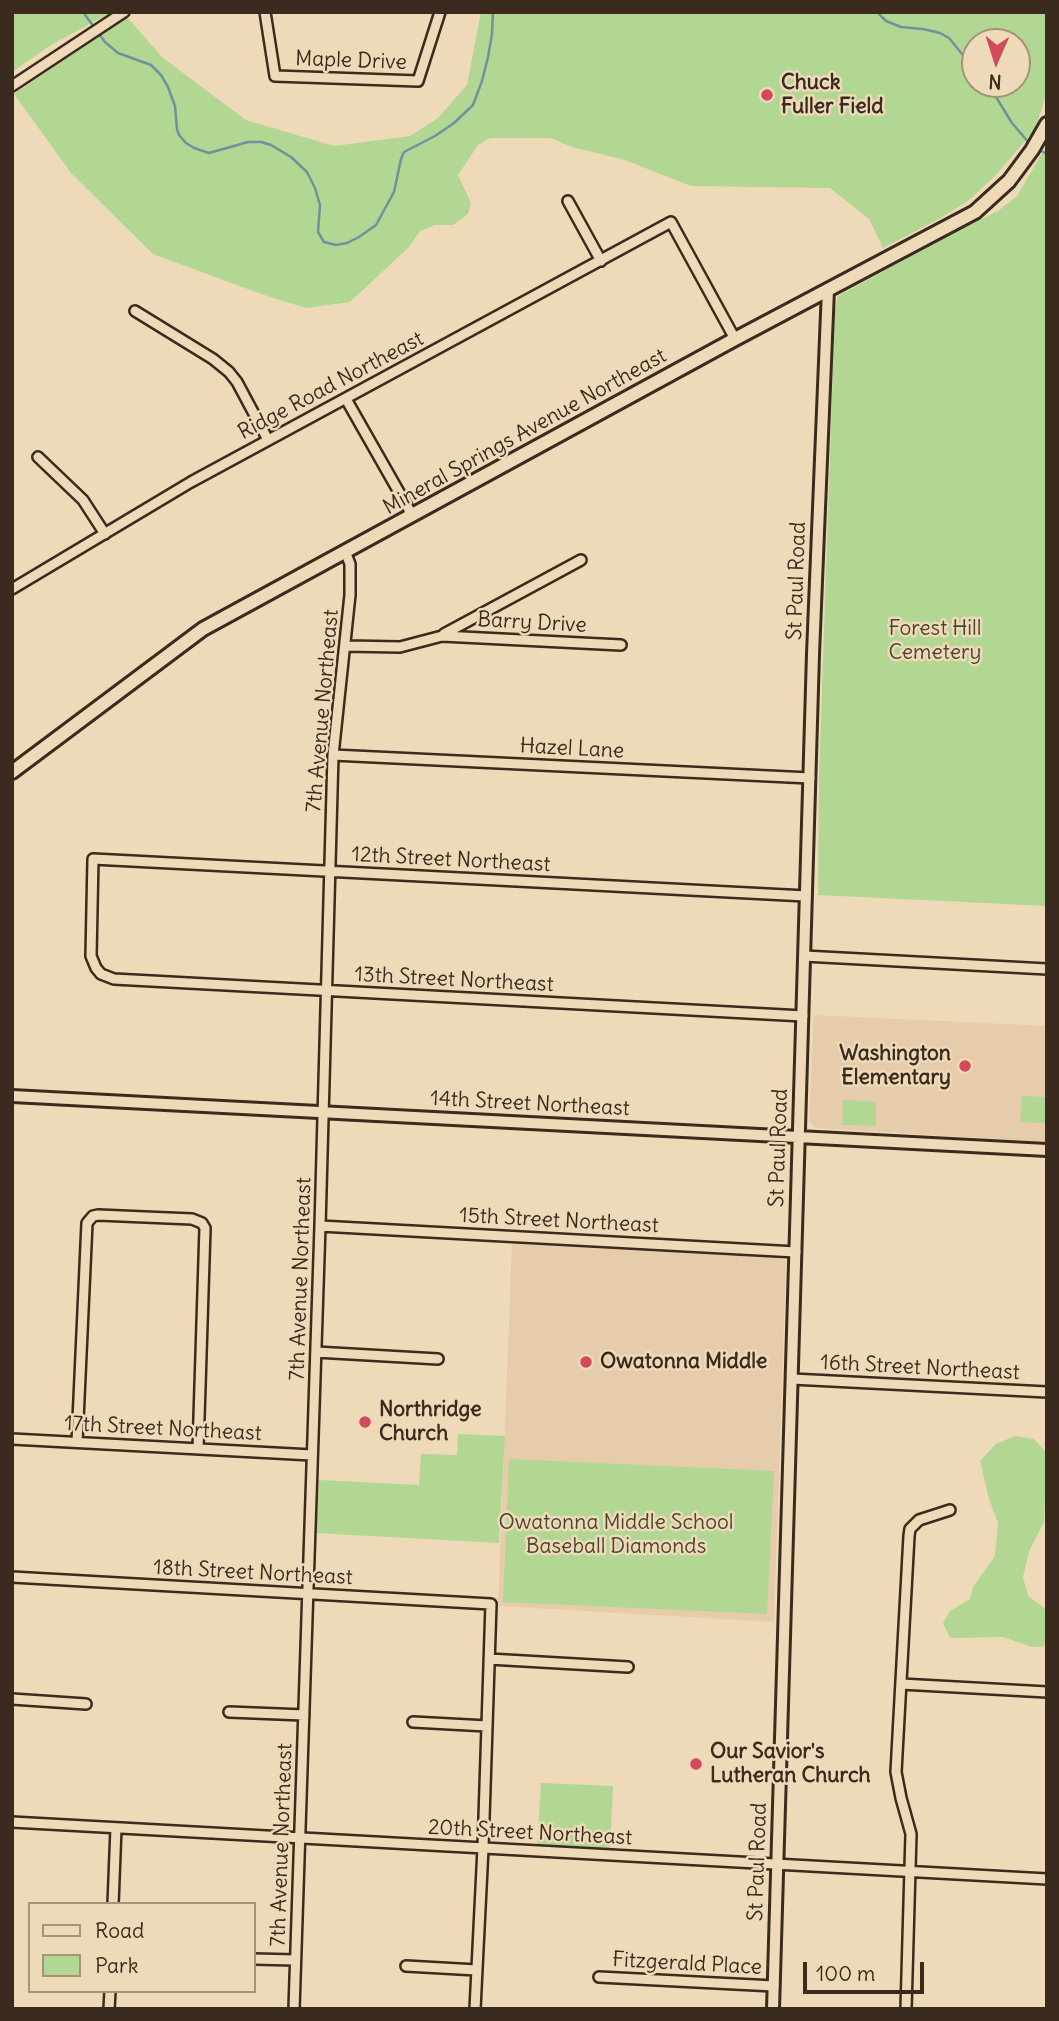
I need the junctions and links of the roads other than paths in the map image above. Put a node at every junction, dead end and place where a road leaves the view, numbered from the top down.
1 (124, 12) edge
2 (265, 12) edge
3 (440, 12) edge
4 (12, 86) edge
5 (1047, 124) edge
6 (568, 201) dead end
7 (601, 261) junction
8 (828, 289) junction
9 (135, 311) dead end
10 (734, 339) junction
11 (346, 398) junction
12 (268, 440) junction
13 (38, 457) dead end
14 (412, 515) junction
15 (105, 534) junction
16 (345, 551) junction
17 (581, 560) dead end
18 (12, 589) edge
19 (442, 636) junction
20 (621, 645) dead end
21 (346, 646) junction
22 (333, 755) junction
23 (12, 772) edge
24 (810, 778) junction
25 (331, 872) junction
26 (806, 896) junction
27 (804, 956) junction
28 (1047, 969) edge
29 (104, 976) joint
30 (327, 991) junction
31 (803, 1016) junction
32 (12, 1096) edge
33 (324, 1112) junction
34 (799, 1137) junction
35 (1047, 1150) edge
36 (320, 1226) junction
37 (796, 1252) junction
38 (316, 1352) junction
39 (438, 1359) dead end
40 (792, 1379) junction
41 (1047, 1392) edge
42 (12, 1439) edge
43 (77, 1442) junction
44 (198, 1449) junction
45 (313, 1455) junction
46 (950, 1510) dead end
47 (12, 1577) edge
48 (308, 1594) junction
49 (489, 1659) junction
50 (628, 1667) dead end
51 (901, 1684) junction
52 (1047, 1692) edge
53 (12, 1699) edge
54 (86, 1704) dead end
55 (229, 1712) dead end
56 (304, 1715) junction
57 (413, 1722) dead end
58 (487, 1726) junction
59 (12, 1822) edge
60 (116, 1828) junction
61 (300, 1838) junction
62 (483, 1848) junction
63 (777, 1864) junction
64 (910, 1871) junction
65 (1047, 1879) edge
66 (113, 1902) edge
67 (256, 1959) edge
68 (295, 1960) junction
69 (406, 1966) dead end
70 (477, 1970) junction
71 (599, 1977) dead end
72 (774, 1986) junction
73 (293, 2009) edge
74 (475, 2009) edge
75 (773, 2009) edge
76 (906, 2009) edge

1 - 4 street
2 - 3 street, Maple Drive
5 - 8 main road, Mineral Springs Avenue Northeast
6 - 7 street
7 - 10 street, Ridge Road Northeast
7 - 11 street, Ridge Road Northeast
8 - 10 main road, Mineral Springs Avenue Northeast
8 - 24 street, St Paul Road
9 - 12 street
10 - 14 main road, Mineral Springs Avenue Northeast
11 - 12 street, Ridge Road Northeast
11 - 14 street
12 - 15 street, Ridge Road Northeast
13 - 15 street
14 - 16 main road, Mineral Springs Avenue Northeast
15 - 18 street, Ridge Road Northeast
16 - 21 street, 7th Avenue Northeast
16 - 23 main road, Mineral Springs Avenue Northeast
17 - 19 street, Barry Drive
19 - 20 street, Barry Drive
19 - 21 street, Barry Drive
21 - 22 street, 7th Avenue Northeast
22 - 24 street, Hazel Lane
22 - 25 street, 7th Avenue Northeast
24 - 26 street, St Paul Road
25 - 26 street, 12th Street Northeast
25 - 29 street, 12th Street Northeast
25 - 30 street, 7th Avenue Northeast
26 - 27 street, St Paul Road
27 - 28 street
27 - 31 street, St Paul Road
29 - 30 street, 13th Street Northeast
30 - 31 street, 13th Street Northeast
30 - 33 street, 7th Avenue Northeast
31 - 34 street, St Paul Road
32 - 33 street, 14th Street Northeast
33 - 34 street, 14th Street Northeast
33 - 36 street, 7th Avenue Northeast
34 - 35 street, 14th Street Northeast
34 - 37 street, St Paul Road
36 - 37 street, 15th Street Northeast
36 - 38 street, 7th Avenue Northeast
37 - 40 street, St Paul Road
38 - 39 street
38 - 45 street, 7th Avenue Northeast
40 - 41 street, 16th Street Northeast
40 - 63 street, St Paul Road
42 - 43 street, 17th Street Northeast
43 - 44 street, 17th Street Northeast
43 - 44 street
44 - 45 street, 17th Street Northeast
45 - 48 street, 7th Avenue Northeast
46 - 51 street
47 - 48 street, 18th Street Northeast
48 - 49 street, 18th Street Northeast
48 - 56 street, 7th Avenue Northeast
49 - 50 street
49 - 58 street
51 - 52 street
51 - 64 street
53 - 54 street
55 - 56 street
56 - 61 street, 7th Avenue Northeast
57 - 58 street
58 - 62 street
59 - 60 street, 20th Street Northeast
60 - 61 street, 20th Street Northeast
60 - 66 street
61 - 62 street, 20th Street Northeast
61 - 68 street, 7th Avenue Northeast
62 - 63 street, 20th Street Northeast
62 - 70 street
63 - 64 street, 20th Street Northeast
63 - 72 street, St Paul Road
64 - 65 street, 20th Street Northeast
64 - 76 street
67 - 68 street
68 - 73 street, 7th Avenue Northeast
69 - 70 street
70 - 74 street
71 - 72 street, Fitzgerald Place
72 - 75 street, St Paul Road

